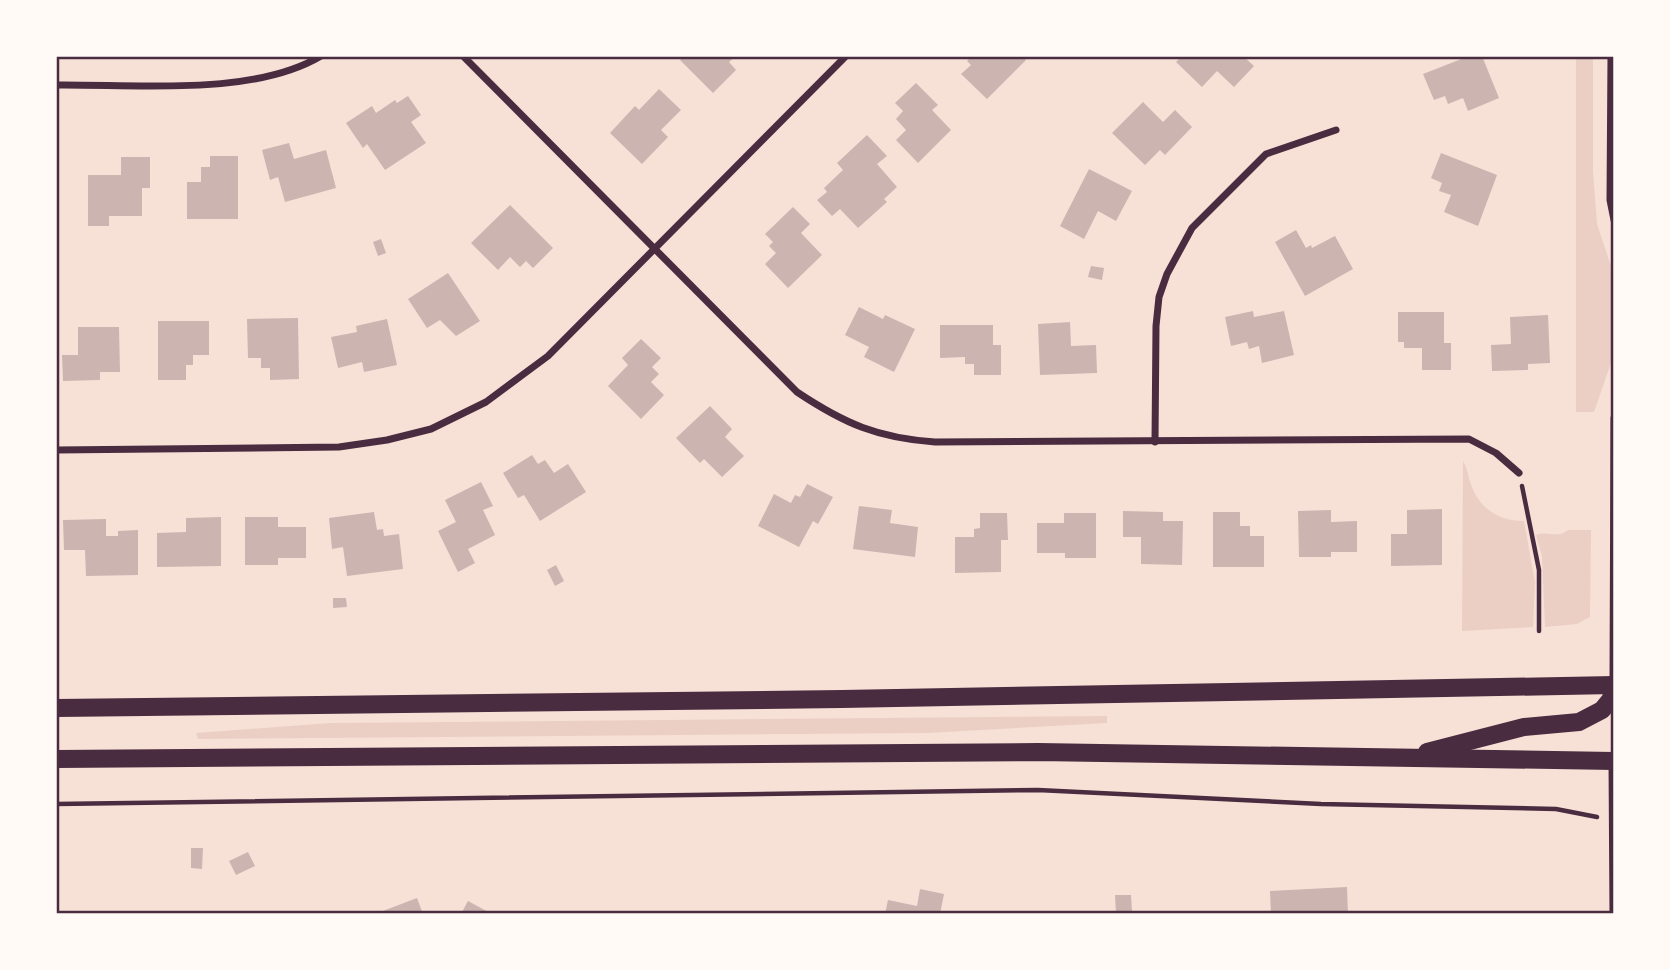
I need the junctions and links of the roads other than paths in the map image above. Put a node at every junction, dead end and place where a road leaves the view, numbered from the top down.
1 (321, 56) edge
2 (463, 56) edge
3 (846, 56) edge
4 (1611, 56) edge
5 (56, 85) edge
6 (1336, 130) dead end
7 (1614, 220) edge
8 (652, 249) junction
9 (1614, 418) edge
10 (1155, 442) junction
11 (56, 450) edge
12 (1519, 473) road end
13 (1614, 685) edge
14 (56, 708) edge
15 (1403, 758) junction
16 (56, 759) edge
17 (1613, 760) edge
18 (1613, 914) edge

1 - 5 street
2 - 8 street
3 - 8 street
4 - 7 street
6 - 10 street
8 - 10 street
8 - 11 street
9 - 13 street
10 - 12 street
13 - 14 main road
13 - 15 main road
15 - 16 main road
15 - 17 main road
17 - 18 street

